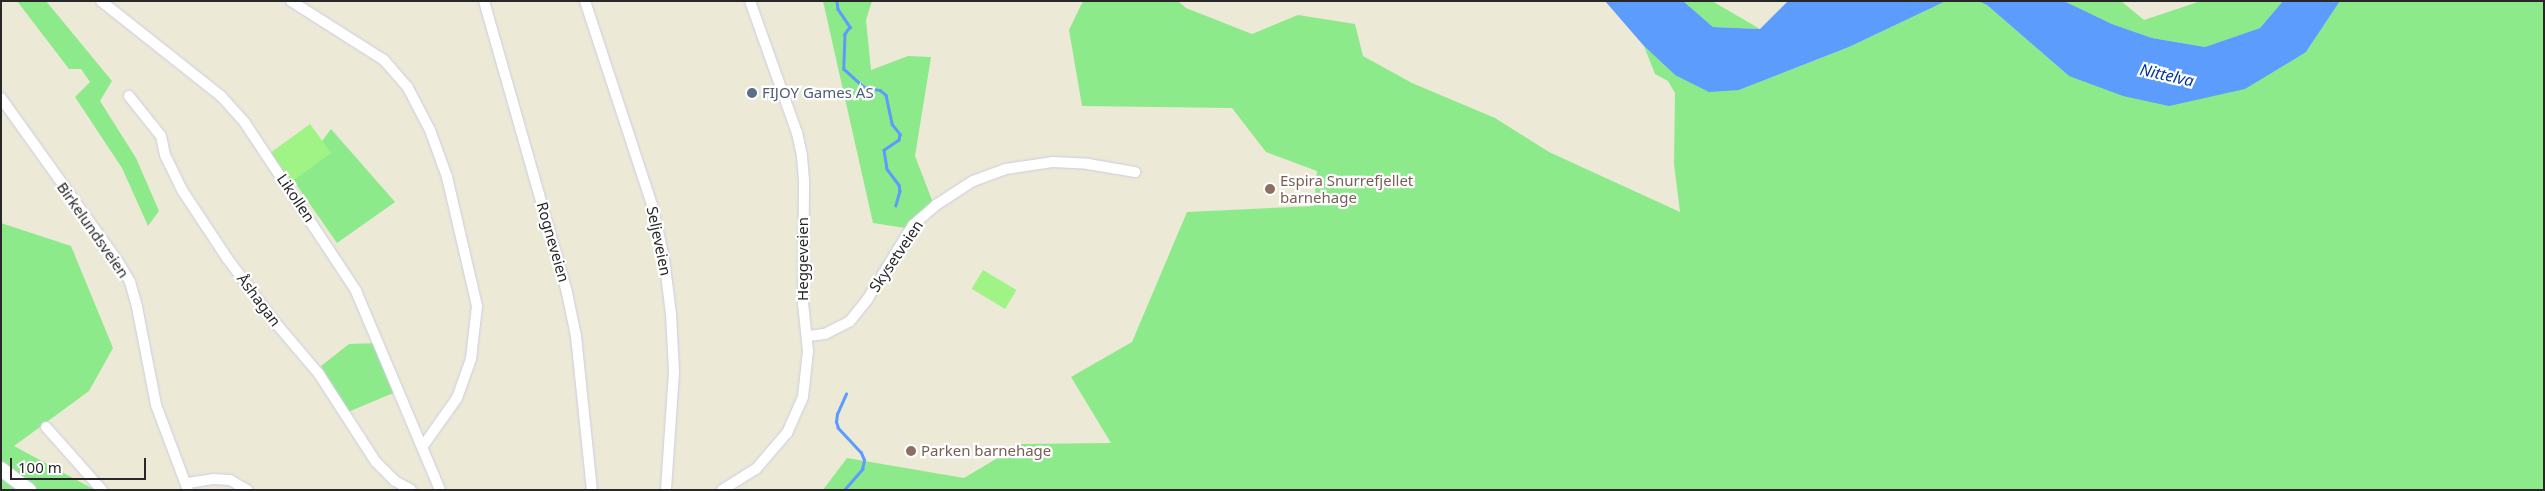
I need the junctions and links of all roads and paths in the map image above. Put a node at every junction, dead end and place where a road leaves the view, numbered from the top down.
1 (101, 1) edge
2 (290, 1) edge
3 (484, 1) edge
4 (585, 1) edge
5 (750, 1) edge
6 (128, 96) dead end
7 (1, 98) edge
8 (1135, 172) dead end
9 (808, 336) junction
10 (46, 427) dead end
11 (423, 446) junction
12 (1, 469) edge
13 (188, 487) edge
14 (29, 490) edge
15 (102, 490) edge
16 (248, 490) edge
17 (411, 490) edge
18 (440, 490) edge
19 (592, 490) edge
20 (666, 490) edge
21 (722, 490) edge

1 - 11 street, Likollen
2 - 11 street
3 - 19 street, Rogneveien
4 - 20 street, Seljeveien
5 - 9 street, Heggeveien
6 - 17 street, Åshagan
7 - 13 street, Birkelundsveien
8 - 9 street, Skysetveien
9 - 21 street, Heggeveien
10 - 15 street
11 - 18 street, Likollen
12 - 14 main road
13 - 16 street

